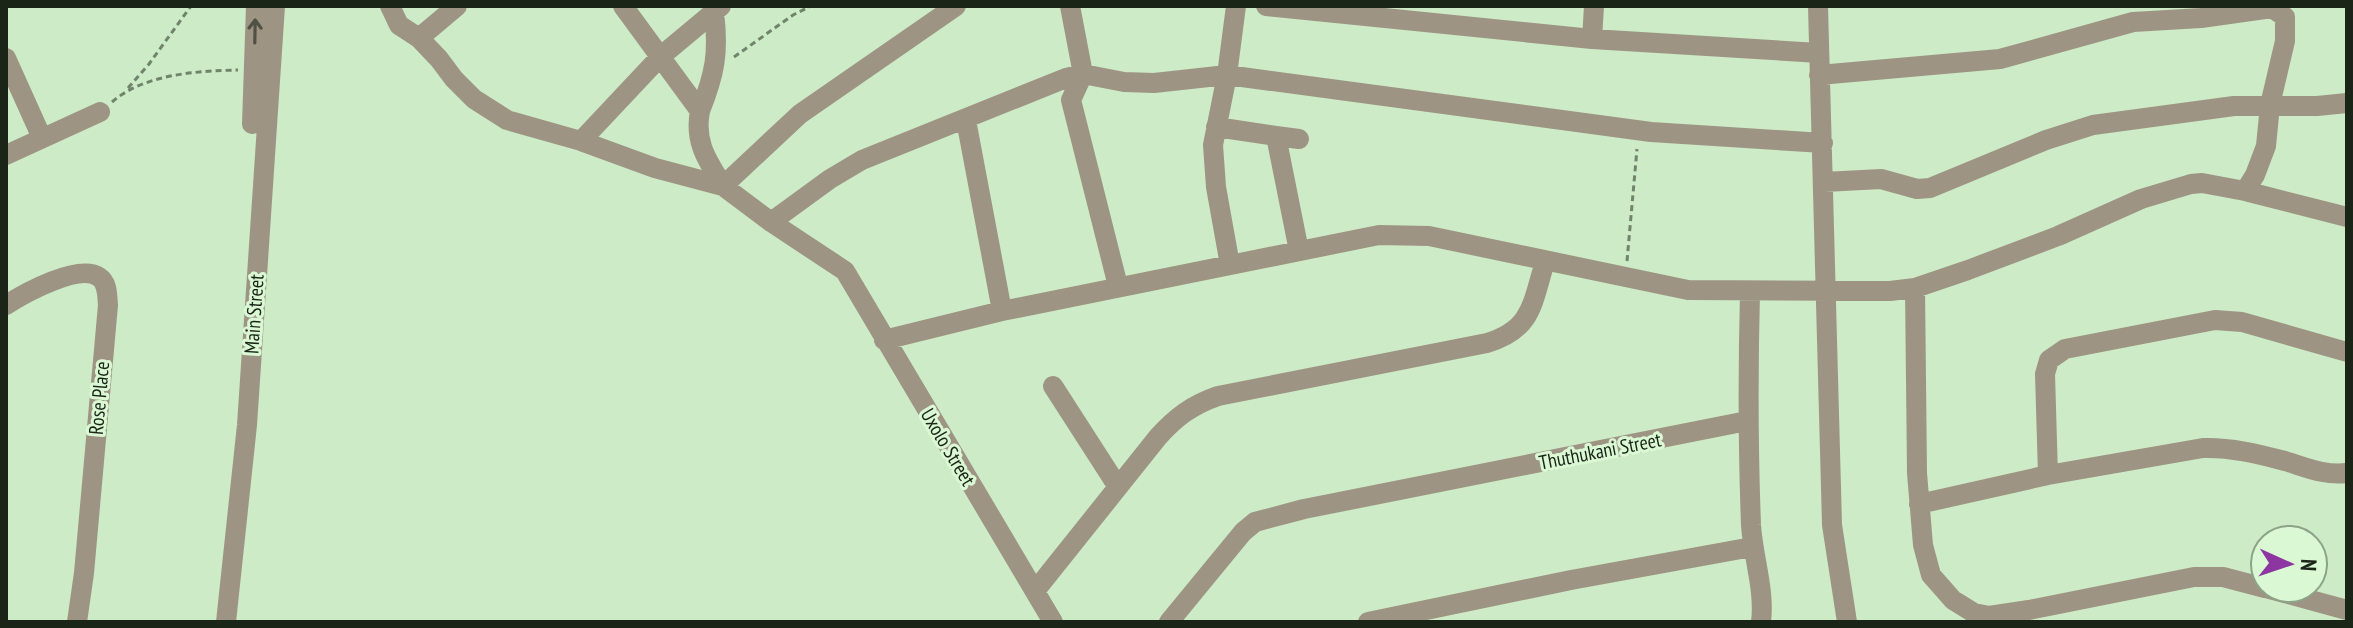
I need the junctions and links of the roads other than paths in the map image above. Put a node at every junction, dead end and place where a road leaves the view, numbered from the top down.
1 (256, 6) edge
2 (275, 6) edge
3 (390, 6) edge
4 (457, 6) edge
5 (623, 6) edge
6 (956, 6) edge
7 (1070, 6) edge
8 (1236, 6) edge
9 (1266, 6) edge
10 (1594, 6) edge
11 (1818, 6) edge
12 (718, 9) edge
13 (419, 38) junction
14 (1592, 39) junction
15 (1819, 53) junction
16 (660, 57) junction
17 (6, 58) edge
18 (1083, 74) junction
19 (1227, 75) junction
20 (1819, 75) junction
21 (2347, 103) edge
22 (2270, 105) junction
23 (100, 112) road end
24 (699, 119) junction
25 (966, 120) junction
26 (1216, 127) junction
27 (1276, 136) junction
28 (42, 138) junction
29 (1299, 139) dead end
30 (581, 141) junction
31 (1823, 143) junction
32 (6, 155) edge
33 (673, 173) junction
34 (1824, 182) junction
35 (723, 186) junction
36 (2245, 191) junction
37 (2347, 217) edge
38 (771, 222) junction
39 (1299, 251) junction
40 (1545, 262) junction
41 (1230, 265) junction
42 (1118, 286) junction
43 (1915, 288) junction
44 (1827, 291) junction
45 (1750, 292) junction
46 (6, 305) edge
47 (1002, 311) junction
48 (884, 340) junction
49 (2347, 352) edge
50 (1053, 386) dead end
51 (1747, 421) junction
52 (2347, 473) edge
53 (2048, 475) junction
54 (1118, 487) junction
55 (1919, 504) junction
56 (1752, 547) junction
57 (2249, 584) edge
58 (1035, 591) junction
59 (2325, 604) edge
60 (2347, 610) edge
61 (77, 622) edge
62 (214, 622) edge
63 (226, 622) edge
64 (1053, 622) edge
65 (1169, 622) edge
66 (1368, 622) edge
67 (1761, 622) edge
68 (1847, 622) edge

62 -> 1 street, Main Street
2 - 63 street, Main Street
3 - 13 street
4 - 13 street
5 - 16 street
6 - 35 street
7 - 18 street
8 - 19 street
9 - 14 street
10 - 14 street
11 - 15 street
12 - 16 street
12 - 24 street
13 - 30 street
14 - 15 street
15 - 20 street
16 - 24 street
16 - 30 street
17 - 28 street
18 - 19 street
18 - 25 street
18 - 42 street
19 - 26 street
19 - 31 street
20 - 22 street
20 - 31 street
21 - 22 street
22 - 34 street
22 - 36 street
23 - 28 street
24 - 33 street
24 - 35 street
25 - 38 street
25 - 47 street
26 - 27 street
26 - 41 street
27 - 29 street
27 - 39 street
28 - 32 street
30 - 33 street
31 - 34 street
33 - 35 street
34 - 44 street
35 - 38 street
36 - 37 street
36 - 43 street
38 - 48 street, Uxolo Street
39 - 40 street
39 - 41 street
40 - 45 street
40 - 54 street
41 - 42 street
42 - 47 street
43 - 44 street
43 - 55 street
44 - 45 street
44 - 68 street
45 - 51 street
46 - 61 street, Rose Place
47 - 48 street
48 - 58 street, Uxolo Street
49 - 53 street
50 - 54 street
51 - 56 street
51 - 65 street, Thuthukani Street
52 - 53 street
53 - 55 street
54 - 58 street
55 - 57 street
56 - 66 street
56 - 67 street
58 - 64 street, Uxolo Street
59 - 60 street

